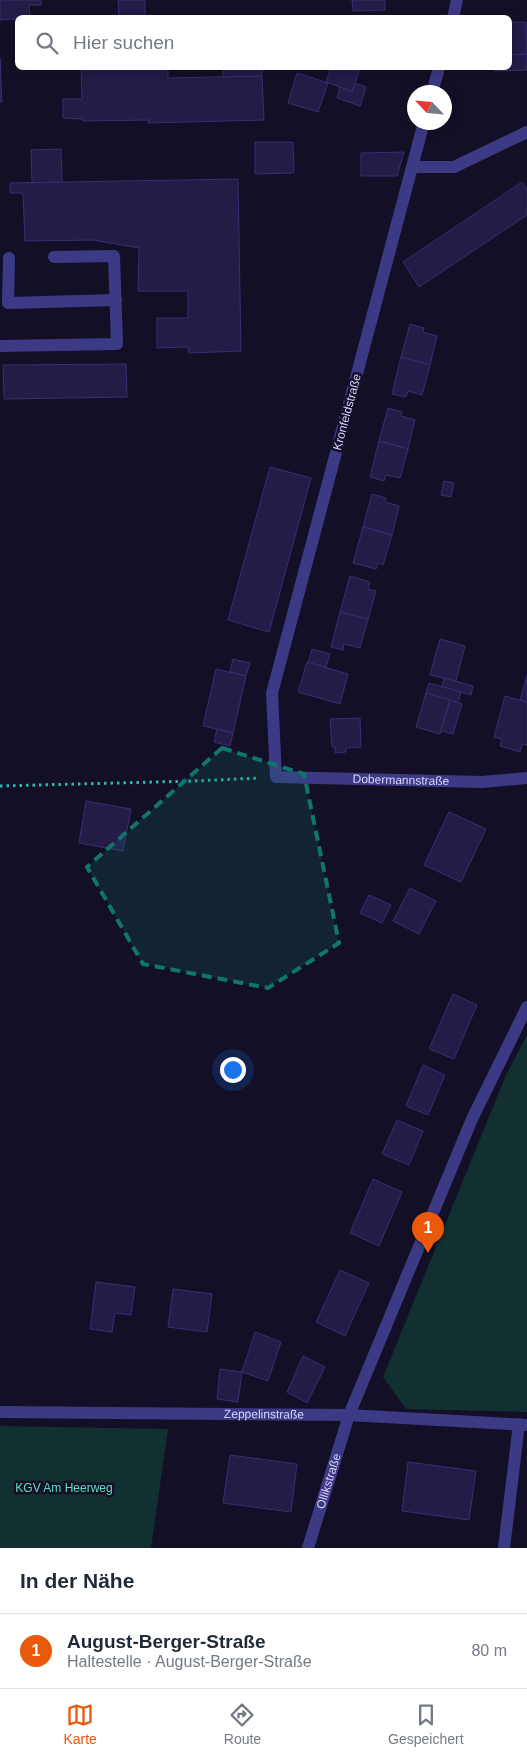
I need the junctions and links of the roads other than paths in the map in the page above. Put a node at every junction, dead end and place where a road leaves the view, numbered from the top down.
1 (458, 0) edge
2 (454, 15) edge
3 (438, 70) edge
4 (434, 85) edge
5 (422, 130) edge
6 (527, 132) edge
7 (412, 167) junction
8 (54, 257) dead end
9 (8, 258) dead end
10 (116, 300) junction
11 (0, 346) edge
12 (276, 777) joint
13 (527, 778) edge
14 (527, 1006) edge
15 (0, 1412) edge
16 (349, 1415) junction
17 (523, 1424) edge
18 (308, 1548) edge
19 (504, 1548) edge

1 - 2 street
3 - 4 street
5 - 7 street, Kronfeldstraße
6 - 7 street
7 - 12 street, Kronfeldstraße
8 - 10 street
9 - 10 street
10 - 11 street
12 - 13 street, Dobermannstraße
14 - 16 street, Ollikstraße
15 - 16 street, Zeppelinstraße
16 - 17 street, Zeppelinstraße
16 - 18 street, Ollikstraße
17 - 19 street

